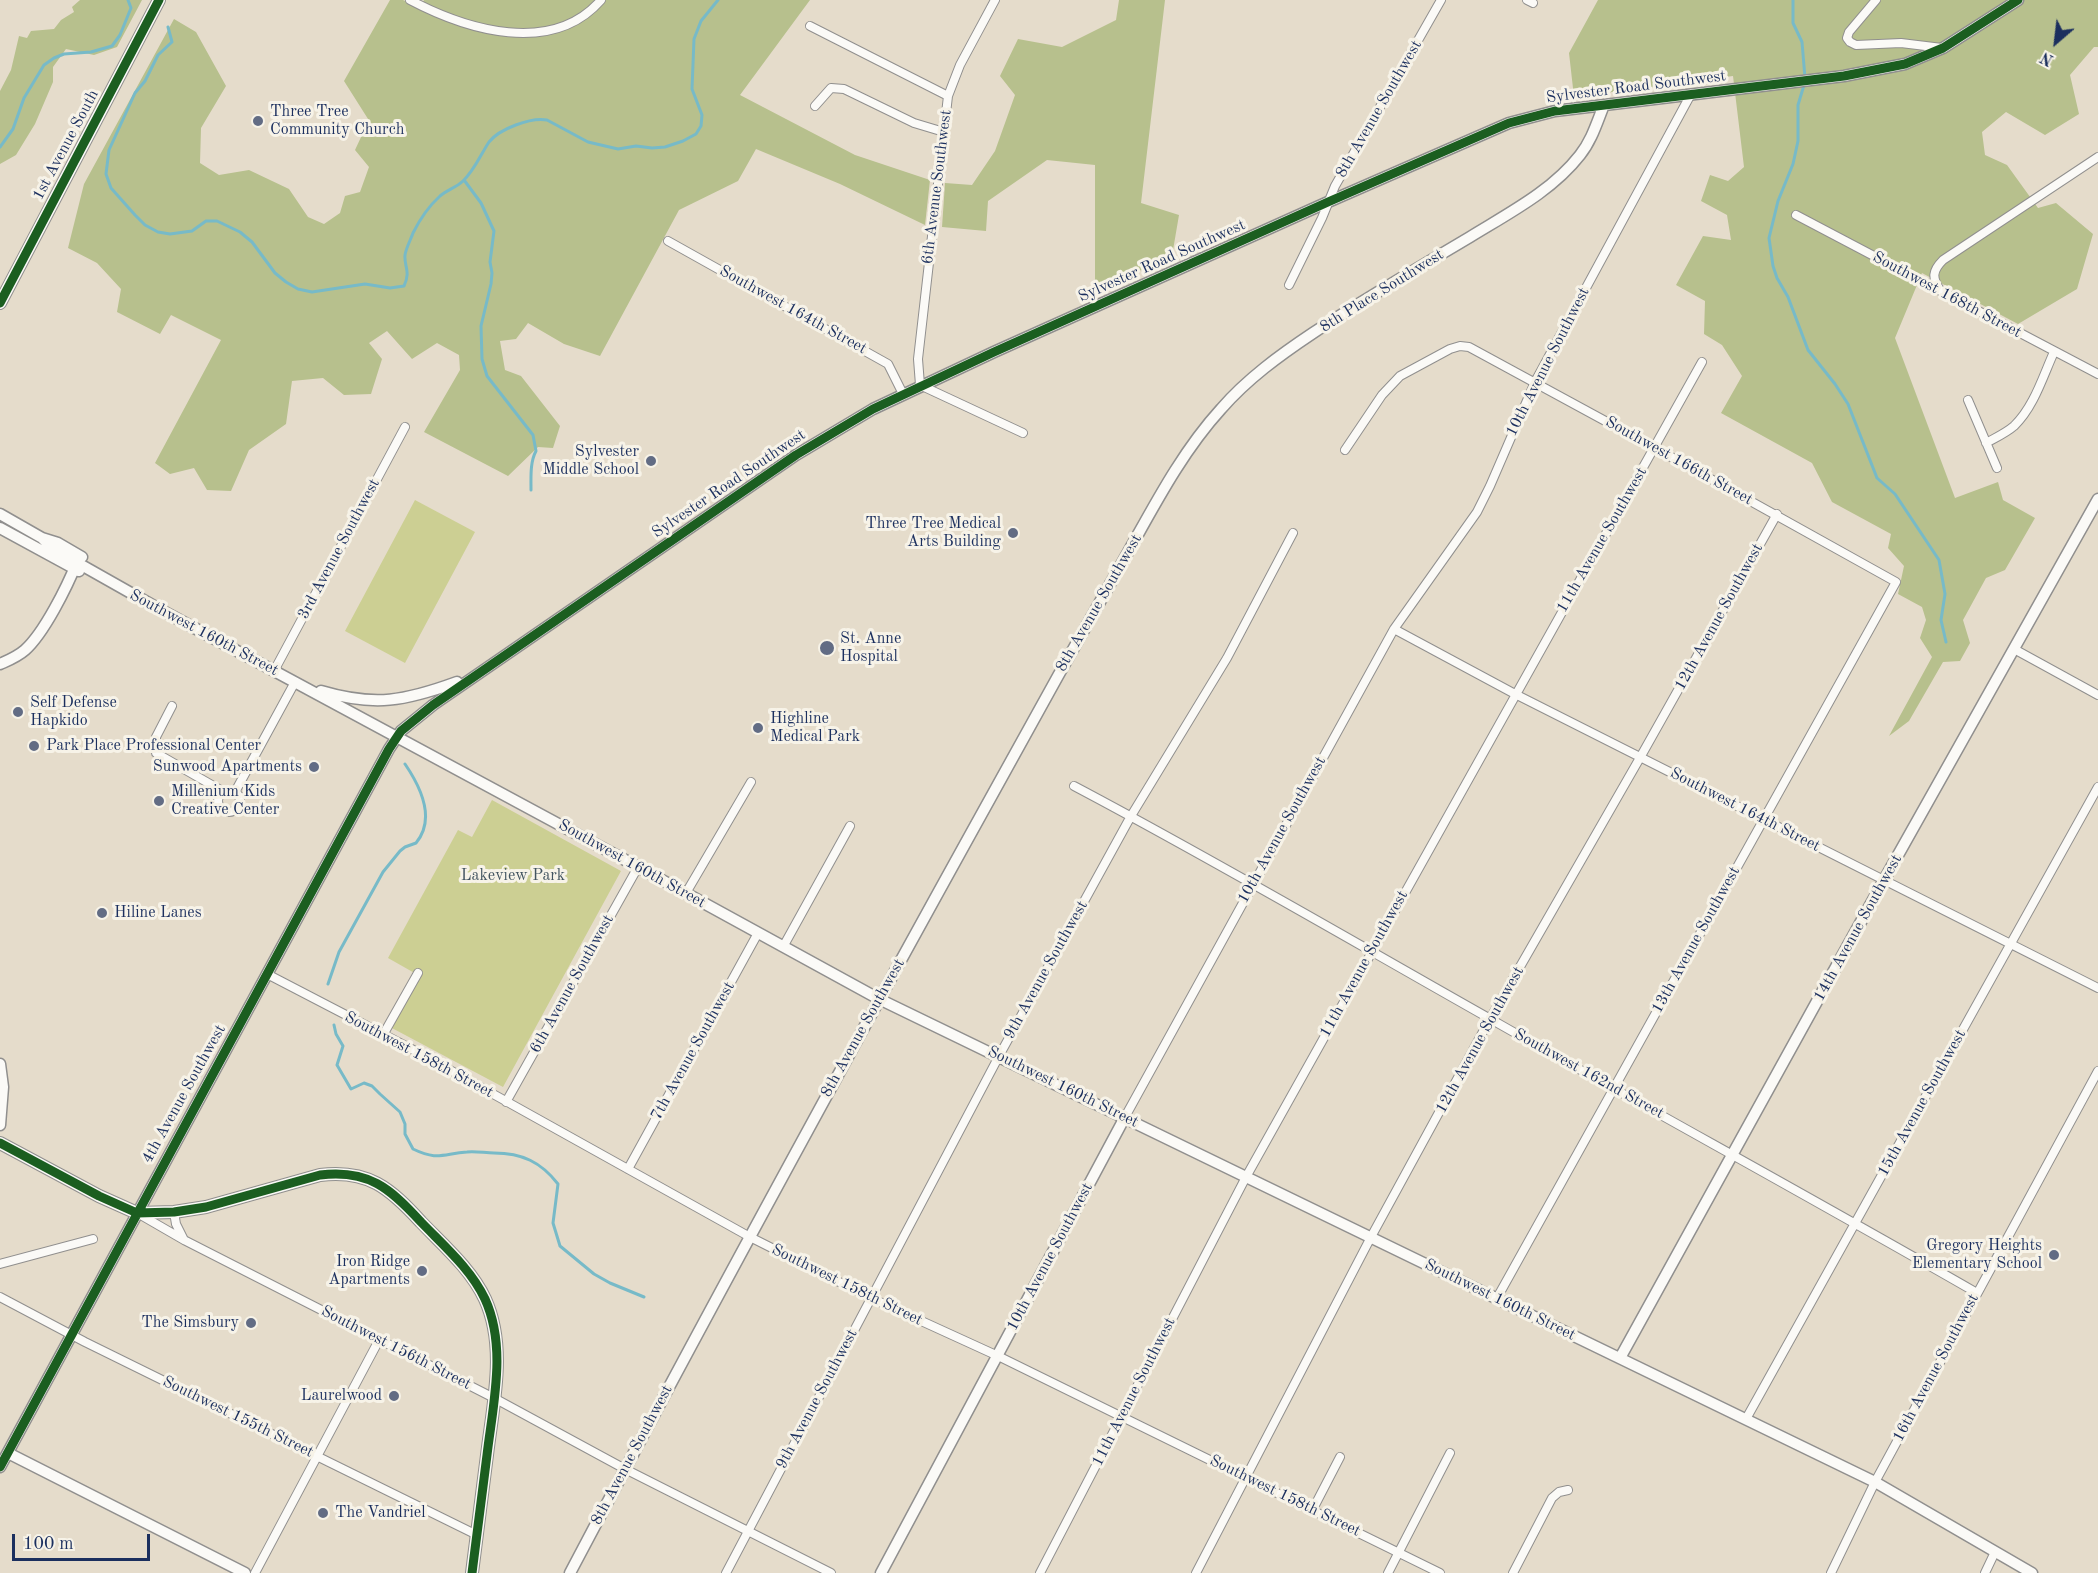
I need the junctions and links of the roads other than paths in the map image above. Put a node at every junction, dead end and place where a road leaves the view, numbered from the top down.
1 (159, 0) edge
2 (410, 0) edge
3 (601, 0) edge
4 (995, 0) edge
5 (1441, 0) edge
6 (1876, 0) edge
7 (2018, 0) edge
8 (810, 26) dead end
9 (1943, 48) junction
10 (1691, 94) junction
11 (948, 96) junction
12 (1604, 105) junction
13 (814, 106) dead end
14 (944, 132) junction
15 (2098, 157) edge
16 (1328, 202) junction
17 (1796, 215) dead end
18 (668, 241) dead end
19 (1289, 285) dead end
20 (1940, 291) junction
21 (0, 303) edge
22 (2055, 352) junction
23 (1702, 362) dead end
24 (2098, 374) edge
25 (1534, 382) junction
26 (920, 385) junction
27 (903, 394) junction
28 (1968, 400) dead end
29 (405, 427) dead end
30 (1023, 433) dead end
31 (1986, 443) junction
32 (1655, 448) junction
33 (1346, 450) dead end
34 (1997, 468) dead end
35 (1165, 487) joint
36 (2098, 500) edge
37 (0, 514) edge
38 (1777, 514) junction
39 (0, 528) edge
40 (1293, 533) dead end
41 (42, 538) junction
42 (76, 566) junction
43 (106, 579) junction
44 (1896, 582) joint
45 (1394, 629) junction
46 (2014, 650) junction
47 (0, 664) edge
48 (274, 671) junction
49 (472, 677) junction
50 (297, 683) junction
51 (1515, 694) junction
52 (2098, 695) edge
53 (172, 706) dead end
54 (396, 736) junction
55 (1641, 756) junction
56 (750, 782) dead end
57 (1074, 786) dead end
58 (2098, 787) edge
59 (224, 792) junction
60 (235, 792) junction
61 (1131, 816) junction
62 (1763, 819) junction
63 (850, 826) dead end
64 (638, 867) junction
65 (1884, 880) junction
66 (1252, 883) junction
67 (686, 893) junction
68 (758, 933) junction
69 (2011, 944) junction
70 (783, 947) junction
71 (1371, 951) junction
72 (418, 973) dead end
73 (267, 974) junction
74 (2098, 988) edge
75 (879, 999) junction
76 (1490, 1019) junction
77 (383, 1035) junction
78 (999, 1056) junction
79 (0, 1064) edge
80 (2098, 1071) edge
81 (1614, 1089) junction
82 (506, 1102) junction
83 (1125, 1117) junction
84 (0, 1125) edge
85 (0, 1143) edge
86 (1732, 1154) junction
87 (628, 1169) junction
88 (1246, 1177) junction
89 (174, 1212) junction
90 (137, 1213) junction
91 (1856, 1223) junction
92 (750, 1237) junction
93 (1371, 1237) junction
94 (93, 1239) dead end
95 (184, 1240) junction
96 (0, 1264) edge
97 (1977, 1293) junction
98 (0, 1298) edge
99 (871, 1298) junction
100 (1497, 1298) junction
101 (73, 1335) junction
102 (379, 1340) junction
103 (998, 1356) junction
104 (1620, 1358) junction
105 (494, 1398) junction
106 (1122, 1417) junction
107 (1746, 1419) junction
108 (4, 1451) edge
109 (1450, 1454) dead end
110 (317, 1456) junction
111 (1340, 1456) dead end
112 (0, 1467) edge
113 (625, 1469) junction
114 (1247, 1477) junction
115 (1875, 1482) junction
116 (1568, 1490) dead end
117 (1313, 1509) junction
118 (748, 1532) junction
119 (477, 1535) junction
120 (1399, 1552) junction
121 (1995, 1552) junction
122 (245, 1573) edge
123 (255, 1573) edge
124 (472, 1573) edge
125 (570, 1573) edge
126 (726, 1573) edge
127 (831, 1573) edge
128 (881, 1573) edge
129 (1040, 1573) edge
130 (1196, 1573) edge
131 (1388, 1573) edge
132 (1440, 1573) edge
133 (1512, 1573) edge
134 (1831, 1573) edge
135 (1985, 1573) edge
136 (2031, 1573) edge

1 - 21 main road, 1st Avenue South
2 - 3 street
4 - 11 street, 6th Avenue Southwest
5 - 16 street, 8th Avenue Southwest
6 - 9 street
7 - 9 street, Sylvester Road Southwest
8 - 11 street
9 - 10 street, Sylvester Road Southwest
10 - 12 street, Sylvester Road Southwest
10 - 25 street, 10th Avenue Southwest
11 - 14 street, 6th Avenue Southwest
12 - 16 street, Sylvester Road Southwest
12 - 35 street, 8th Place Southwest
13 - 14 street
14 - 26 street, 6th Avenue Southwest
15 - 20 street
16 - 19 street, 8th Avenue Southwest
16 - 26 street, Sylvester Road Southwest
17 - 20 street, Southwest 168th Street
18 - 27 street, Southwest 164th Street
20 - 22 street, Southwest 168th Street
22 - 24 street, Southwest 168th Street
22 - 31 street
23 - 32 street, 11th Avenue Southwest
25 - 32 street, Southwest 166th Street
25 - 33 street, Southwest 166th Street
25 - 45 street, 10th Avenue Southwest
26 - 27 street, Sylvester Road Southwest
26 - 30 street
27 - 49 street, Sylvester Road Southwest
28 - 31 street
29 - 48 street, 3rd Avenue Southwest
31 - 34 street
32 - 38 street, Southwest 166th Street
32 - 51 street, 11th Avenue Southwest
35 - 75 street, 8th Avenue Southwest
36 - 46 street, 14th Avenue Southwest
37 - 41 street, Southwest 160th Street
38 - 44 street, Southwest 166th Street
38 - 55 street, 12th Avenue Southwest
39 - 42 street, Southwest 160th Street
40 - 61 street, 9th Avenue Southwest
41 - 42 street, Southwest 160th Street
41 - 43 street, Southwest 160th Street
42 - 43 street, Southwest 160th Street
42 - 47 street
43 - 48 street, Southwest 160th Street
44 - 62 street, 13th Avenue Southwest
45 - 51 street, Southwest 164th Street
45 - 66 street, 10th Avenue Southwest
46 - 52 street
46 - 65 street, 14th Avenue Southwest
48 - 50 street, Southwest 160th Street
49 - 50 street
49 - 54 street, Sylvester Road Southwest
50 - 54 street, Southwest 160th Street
50 - 60 street
51 - 55 street, Southwest 164th Street
51 - 71 street, 11th Avenue Southwest
53 - 59 street
54 - 64 street, Southwest 160th Street
54 - 73 street, 4th Avenue Southwest
55 - 62 street, Southwest 164th Street
55 - 76 street, 12th Avenue Southwest
56 - 67 street
57 - 61 street, Southwest 162nd Street
58 - 69 street, 15th Avenue Southwest
59 - 60 street
59 - 60 street
61 - 66 street, Southwest 162nd Street
61 - 78 street, 9th Avenue Southwest
62 - 65 street, Southwest 164th Street
62 - 81 street, 13th Avenue Southwest
63 - 70 street
64 - 67 street, Southwest 160th Street
64 - 82 street, 6th Avenue Southwest
65 - 69 street, Southwest 164th Street
65 - 86 street, 14th Avenue Southwest
66 - 71 street, Southwest 162nd Street
66 - 83 street, 10th Avenue Southwest
67 - 68 street, Southwest 160th Street
68 - 70 street, Southwest 160th Street
68 - 87 street, 7th Avenue Southwest
69 - 74 street, Southwest 164th Street
69 - 91 street, 15th Avenue Southwest
70 - 75 street, Southwest 160th Street
71 - 76 street, Southwest 162nd Street
71 - 88 street, 11th Avenue Southwest
72 - 77 street
73 - 77 street, Southwest 158th Street
73 - 90 street, 4th Avenue Southwest
75 - 78 street, Southwest 160th Street
75 - 92 street, 8th Avenue Southwest
76 - 81 street, Southwest 162nd Street
76 - 93 street, 12th Avenue Southwest
77 - 82 street, Southwest 158th Street
78 - 83 street, Southwest 160th Street
78 - 99 street, 9th Avenue Southwest
79 - 84 street
80 - 97 street, 16th Avenue Southwest
81 - 86 street, Southwest 162nd Street
81 - 100 street, 13th Avenue Southwest
82 - 87 street, Southwest 158th Street
83 - 88 street, Southwest 160th Street
83 - 103 street, 10th Avenue Southwest
85 - 90 main road
86 - 91 street, Southwest 162nd Street
86 - 104 street, 14th Avenue Southwest
87 - 92 street, Southwest 158th Street
88 - 93 street, Southwest 160th Street
88 - 106 street, 11th Avenue Southwest
89 - 90 main road
89 - 95 street
89 - 105 main road
90 - 95 street, Southwest 156th Street
90 - 101 street, 4th Avenue Southwest
91 - 97 street, Southwest 162nd Street
91 - 107 street, 15th Avenue Southwest
92 - 99 street, Southwest 158th Street
92 - 113 street, 8th Avenue Southwest
93 - 100 street, Southwest 160th Street
93 - 114 street, 12th Avenue Southwest
94 - 96 street
95 - 102 street, Southwest 156th Street
97 - 115 street, 16th Avenue Southwest
98 - 101 street, Southwest 155th Street
99 - 103 street, Southwest 158th Street
99 - 118 street, 9th Avenue Southwest
100 - 104 street, Southwest 160th Street
101 - 108 street, 4th Avenue Southwest
101 - 110 street, Southwest 155th Street
102 - 105 street, Southwest 156th Street
102 - 110 street
103 - 106 street, Southwest 158th Street
103 - 128 street, 10th Avenue Southwest
104 - 107 street, Southwest 160th Street
105 - 113 street, Southwest 156th Street
105 - 119 main road
106 - 114 street, Southwest 158th Street
106 - 129 street, 11th Avenue Southwest
107 - 115 street, Southwest 160th Street
108 - 112 street, 4th Avenue Southwest
108 - 122 street
109 - 120 street
110 - 119 street, Southwest 155th Street
110 - 123 street
111 - 117 street
113 - 118 street, Southwest 156th Street
113 - 125 street, 8th Avenue Southwest
114 - 117 street, Southwest 158th Street
114 - 130 street, 12th Avenue Southwest
115 - 121 street, Southwest 160th Street
115 - 134 street, 16th Avenue Southwest
116 - 133 street
117 - 120 street, Southwest 158th Street
118 - 126 street, 9th Avenue Southwest
118 - 127 street, Southwest 156th Street
119 - 124 main road
120 - 131 street
120 - 132 street, Southwest 158th Street
121 - 135 street
121 - 136 street, Southwest 160th Street

